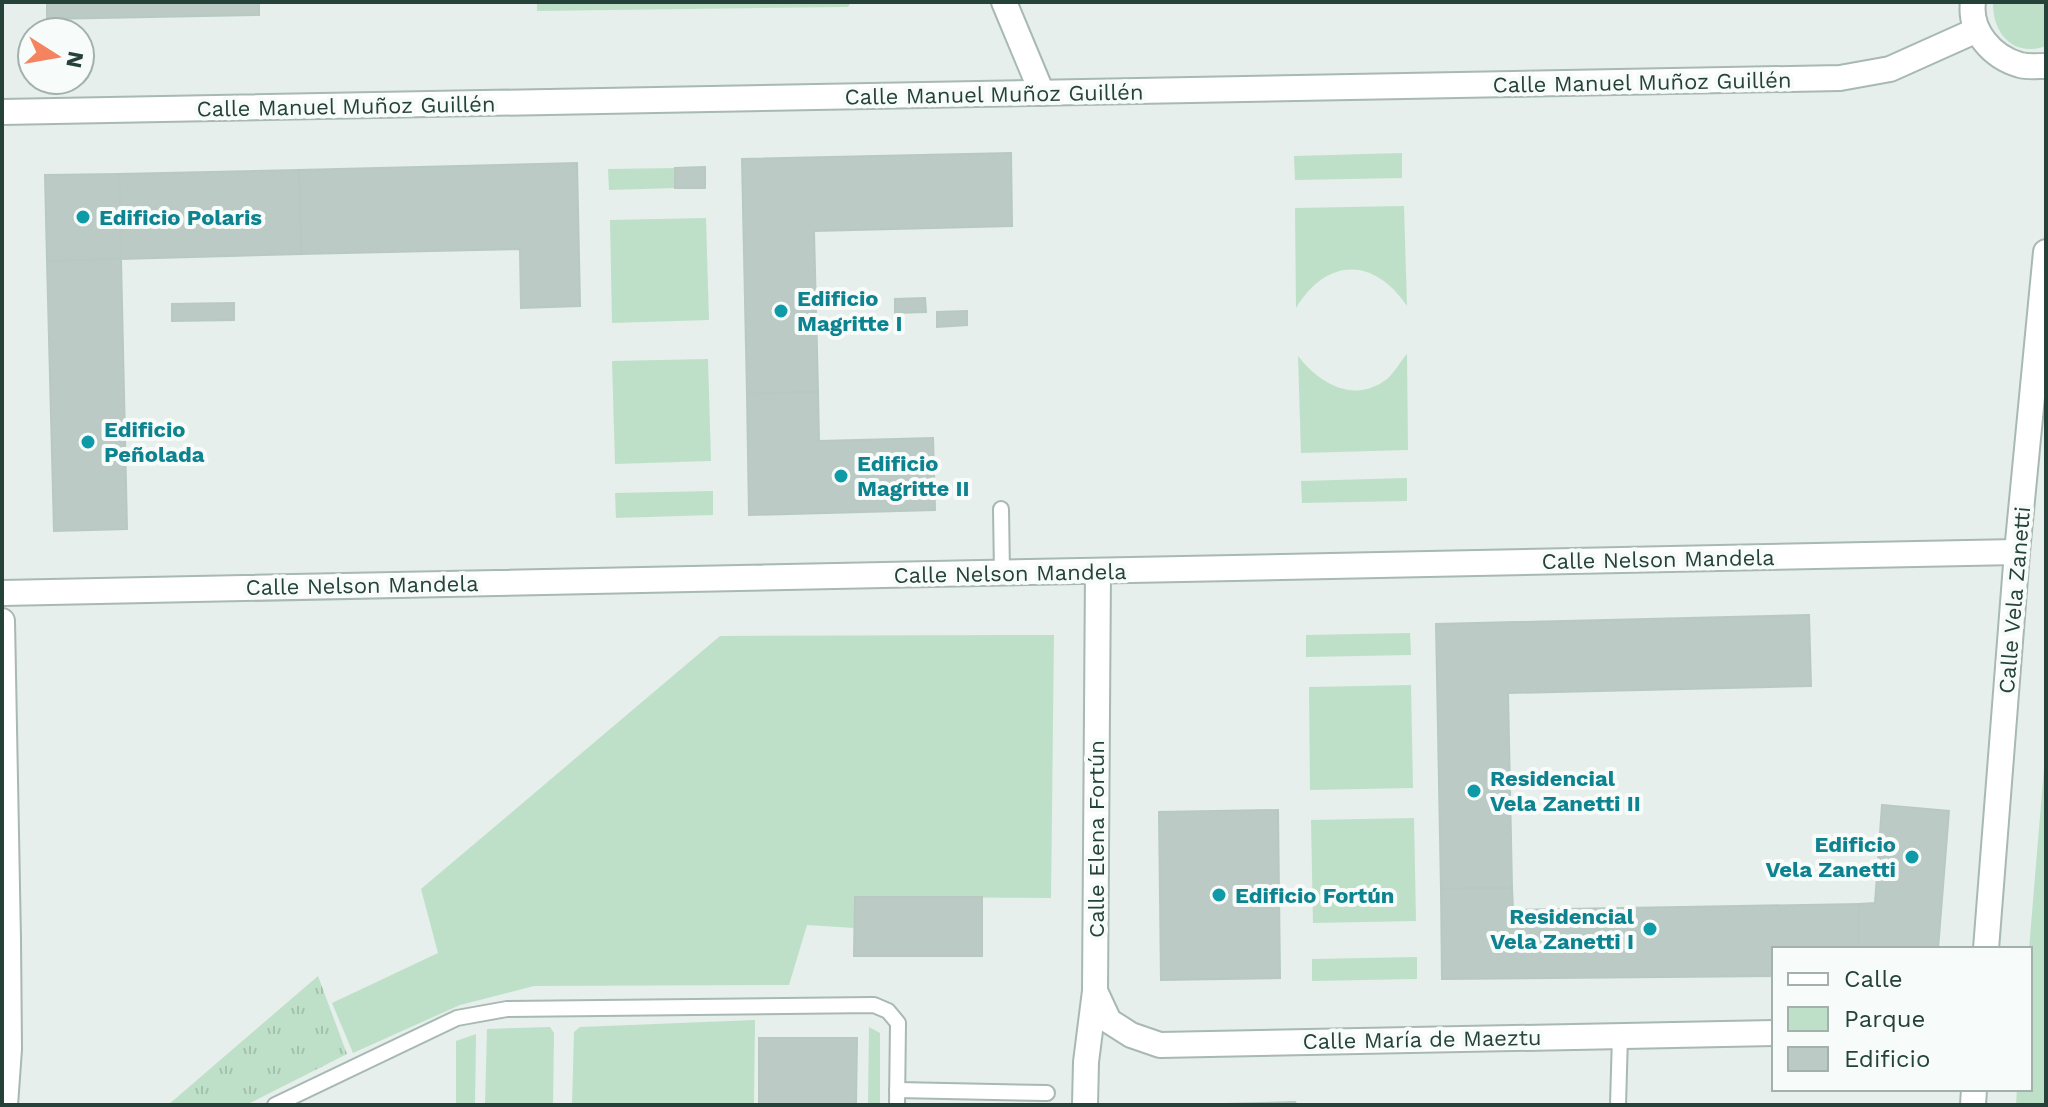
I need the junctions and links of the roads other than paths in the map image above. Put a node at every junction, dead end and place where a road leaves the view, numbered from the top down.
1 (1004, 2) edge
2 (1973, 2) edge
3 (1977, 30) junction
4 (2046, 66) edge
5 (1042, 93) junction
6 (2, 112) edge
7 (2046, 252) edge
8 (1001, 509) dead end
9 (2017, 552) junction
10 (1098, 572) junction
11 (1002, 573) junction
12 (2, 593) edge
13 (2, 621) edge
14 (1986, 947) edge
15 (1095, 991) junction
16 (1772, 1033) edge
17 (1620, 1036) junction
18 (1047, 1093) dead end
19 (897, 1098) edge
20 (5, 1105) edge
21 (275, 1105) edge
22 (1085, 1105) edge
23 (1618, 1105) edge

1 - 5 street
2 - 3 street
3 - 4 street
3 - 5 street, Calle Manuel Muñoz Guillén
5 - 6 street, Calle Manuel Muñoz Guillén
7 - 9 street, Calle Vela Zanetti
8 - 11 lane
9 - 10 street, Calle Nelson Mandela
9 - 14 street, Calle Vela Zanetti
10 - 11 street, Calle Nelson Mandela
10 - 15 street, Calle Elena Fortún
11 - 12 street, Calle Nelson Mandela
13 - 20 street
15 - 17 street, Calle María de Maeztu
15 - 22 street, Calle Elena Fortún
16 - 17 street, Calle María de Maeztu
17 - 23 lane
18 - 19 lane
19 - 21 lane

